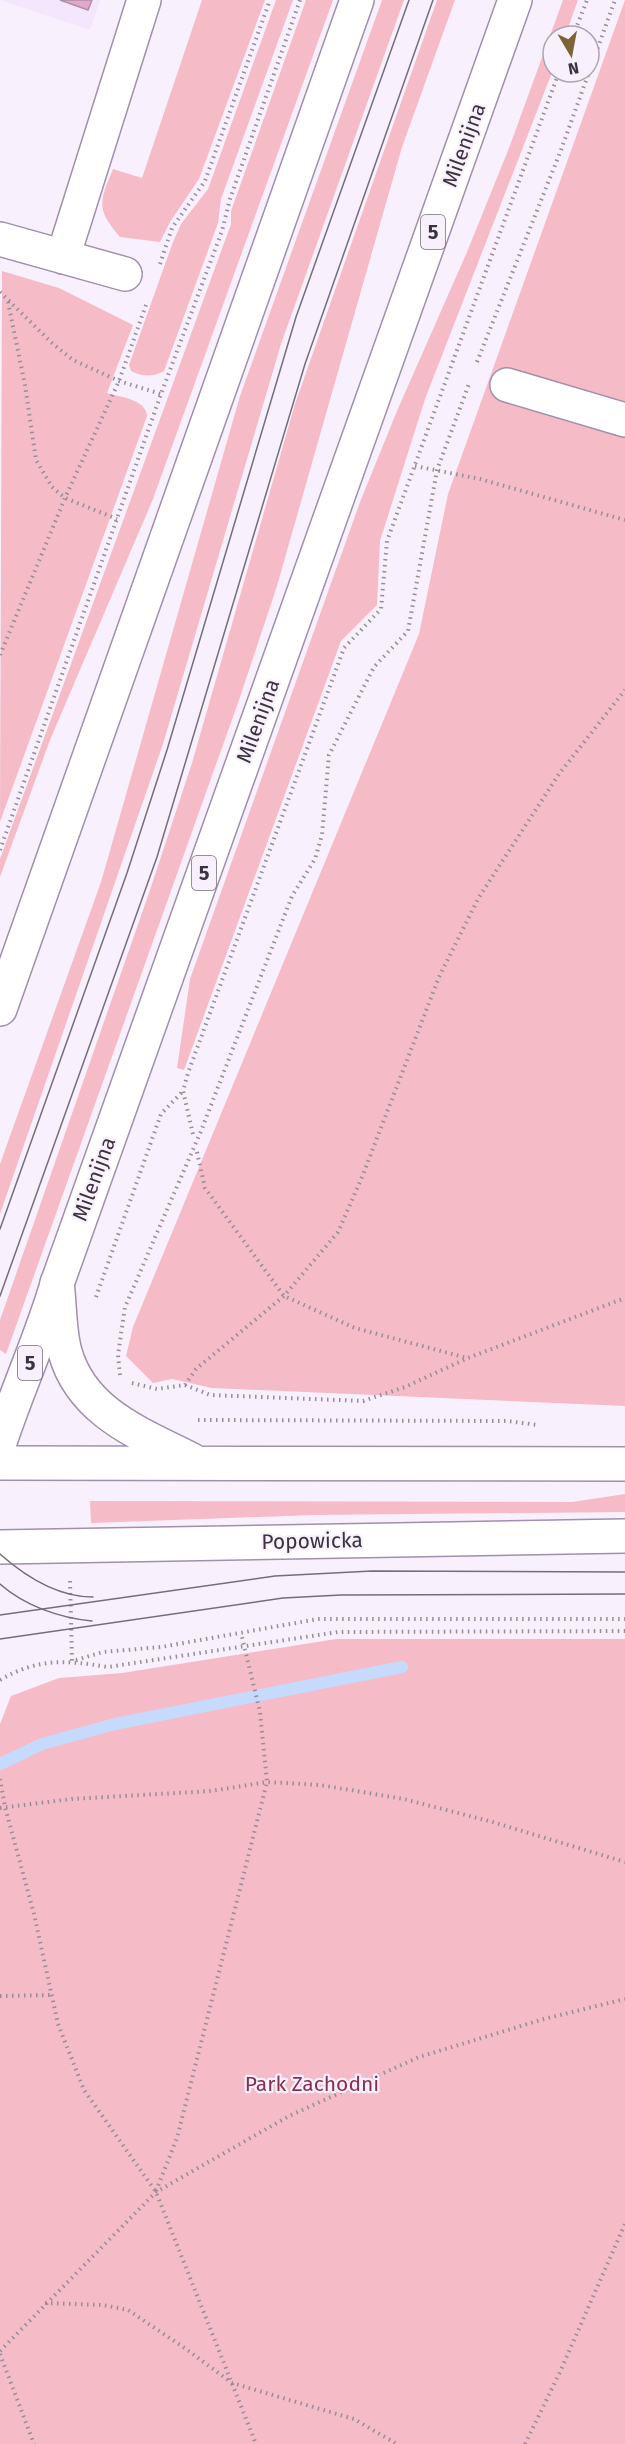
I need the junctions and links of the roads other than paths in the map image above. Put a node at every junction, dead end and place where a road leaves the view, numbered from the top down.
1 (144, 0) edge
2 (357, 0) edge
3 (515, 0) edge
4 (0, 239) edge
5 (63, 257) junction
6 (144, 281) road end
7 (507, 385) dead end
8 (625, 420) edge
9 (0, 1009) edge
10 (57, 1283) junction
11 (0, 1442) edge
12 (0, 1463) edge
13 (199, 1463) junction
14 (625, 1464) edge
15 (625, 1536) edge
16 (0, 1547) edge

1 - 5 main road
2 - 9 main road
3 - 10 main road, Milenijna / 5
4 - 5 main road
5 - 6 main road
7 - 8 main road
10 - 11 main road, Milenijna / 5
10 - 13 main road
12 - 13 main road
13 - 14 main road
15 - 16 main road, Popowicka

